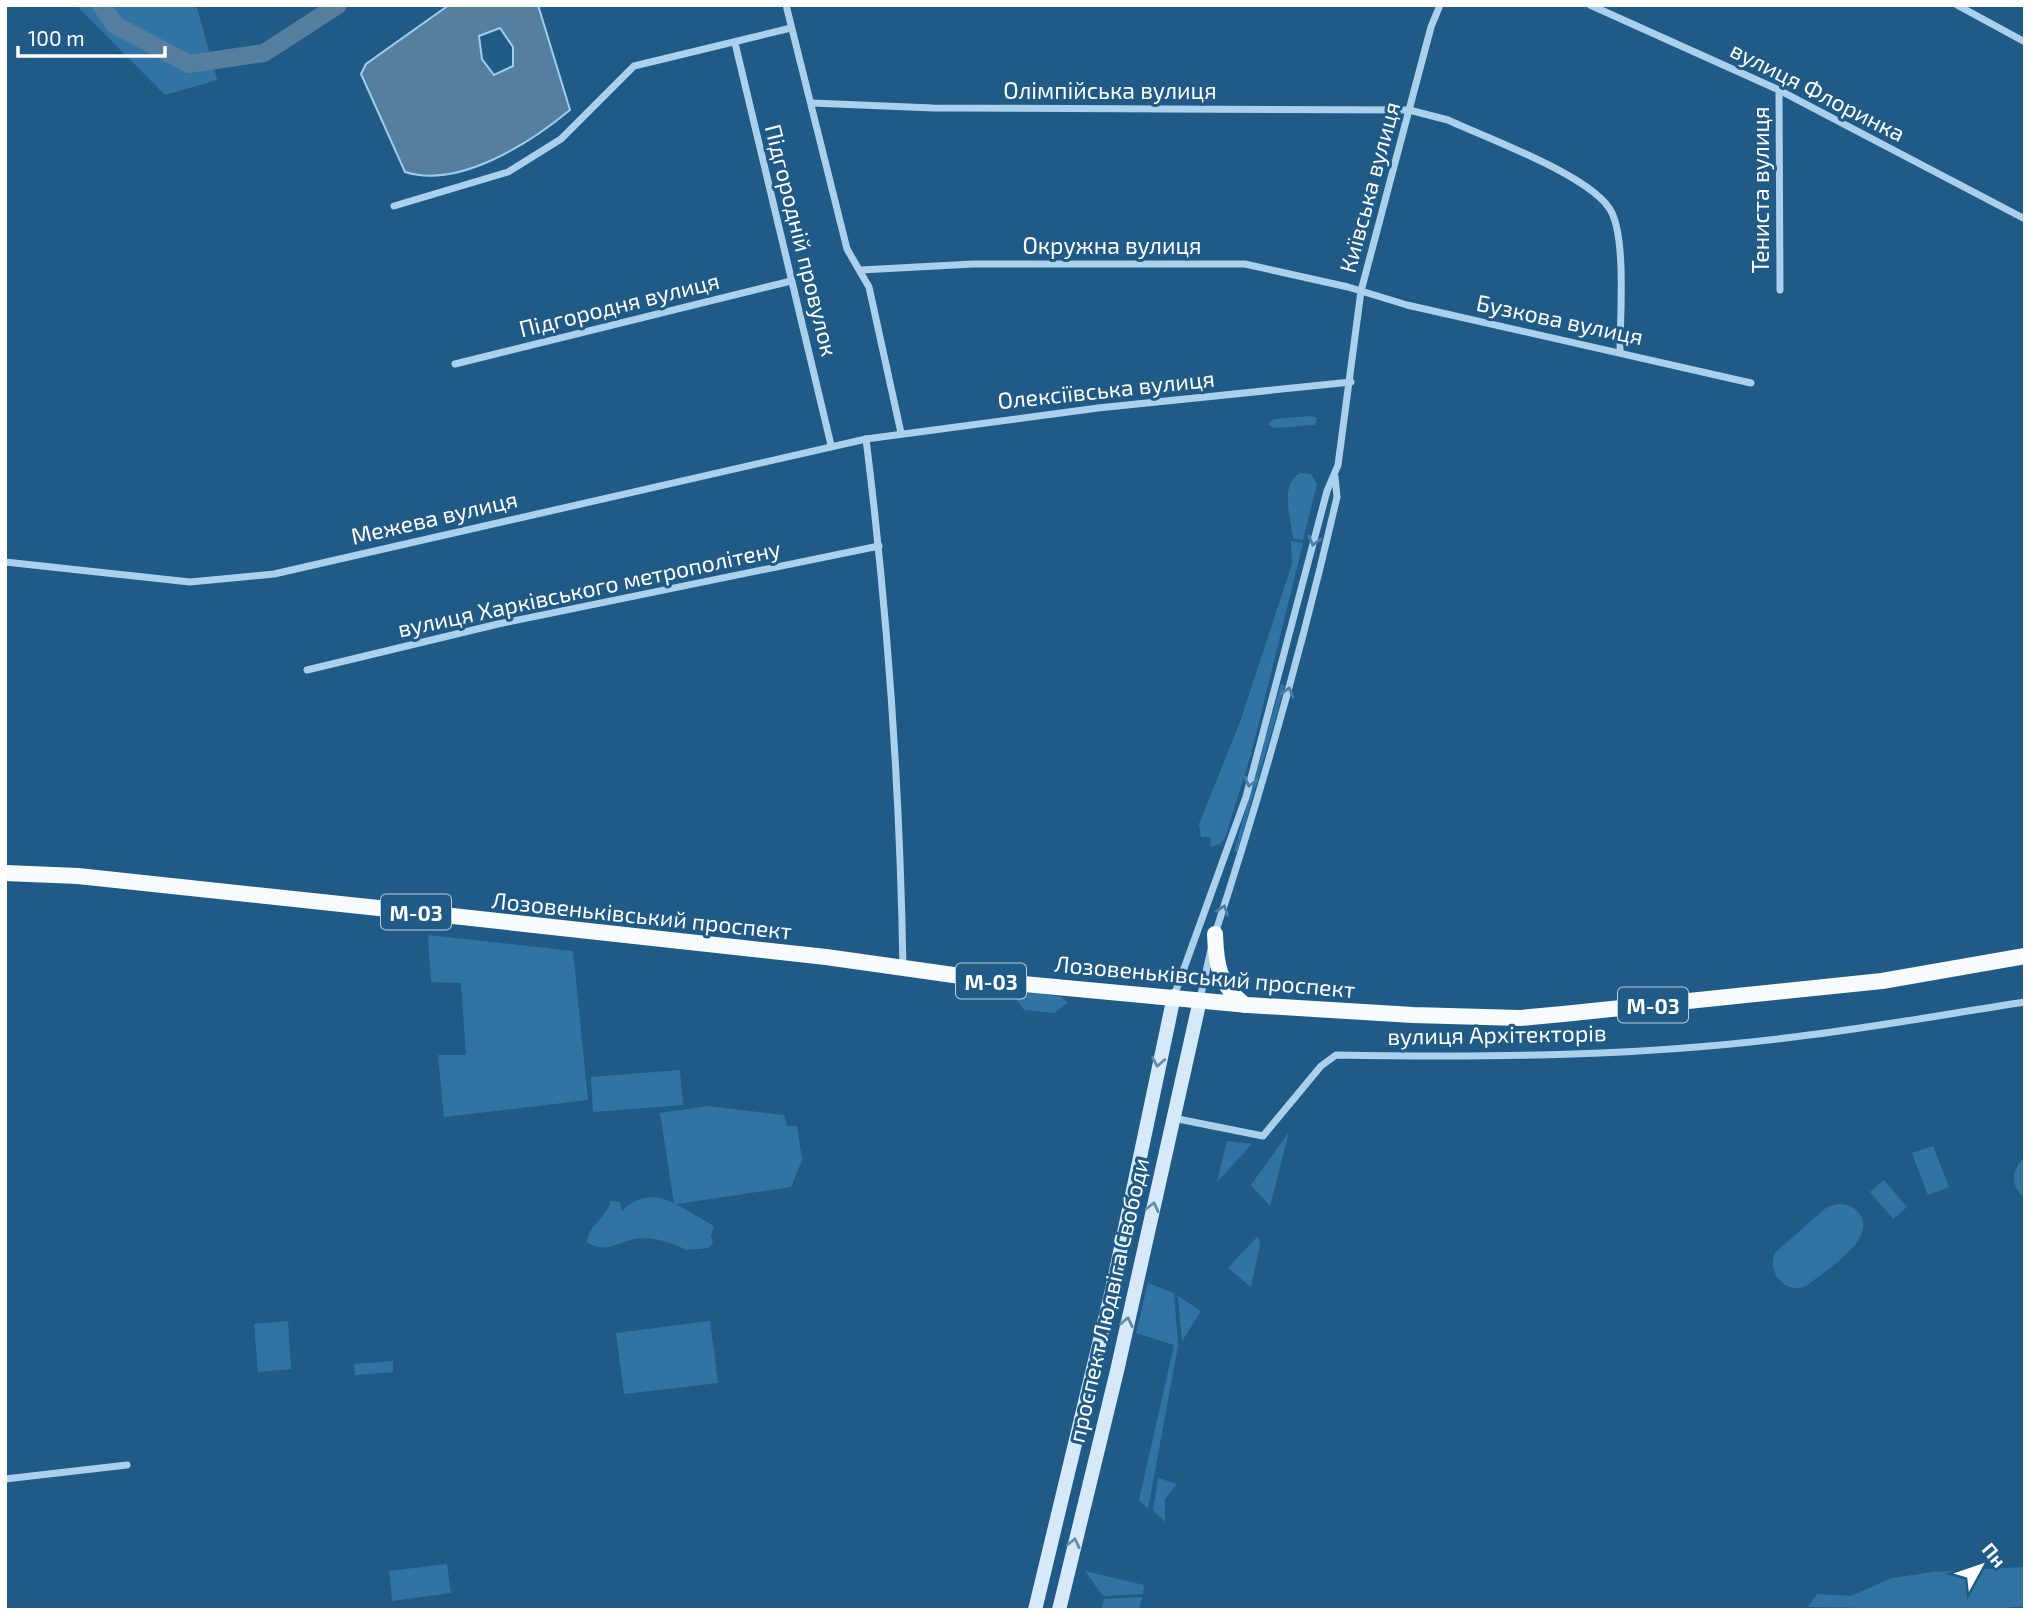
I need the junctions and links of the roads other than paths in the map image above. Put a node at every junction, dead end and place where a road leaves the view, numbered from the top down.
1 (786, 5) edge
2 (1440, 5) edge
3 (1590, 5) edge
4 (1957, 5) edge
5 (791, 28) junction
6 (2025, 42) edge
7 (734, 43) junction
8 (1779, 90) junction
9 (812, 103) junction
10 (1409, 110) junction
11 (394, 206) dead end
12 (2025, 219) edge
13 (861, 270) junction
14 (792, 281) junction
15 (1780, 290) dead end
16 (1361, 291) junction
17 (1620, 352) junction
18 (455, 364) dead end
19 (1351, 382) junction
20 (1751, 383) dead end
21 (901, 433) junction
22 (866, 439) junction
23 (831, 445) junction
24 (1335, 476) junction
25 (879, 546) junction
26 (5, 562) edge
27 (307, 670) dead end
28 (5, 873) edge
29 (1219, 873) junction
30 (1234, 877) junction
31 (1215, 934) junction
32 (2025, 956) edge
33 (903, 971) junction
34 (1174, 996) junction
35 (1200, 1000) junction
36 (2025, 1002) edge
37 (1245, 1005) junction
38 (1173, 1118) junction
39 (127, 1465) dead end
40 (5, 1479) edge
41 (1035, 1610) edge
42 (1059, 1610) edge

1 - 5 street
2 - 10 street, Київська вулиця
3 - 8 street, вулиця Флоринка
4 - 6 street
5 - 7 street
5 - 9 street
7 - 11 street
7 - 14 street, Підгородній провулок
8 - 12 street, вулиця Флоринка
8 - 15 street, Тениста вулиця
9 - 10 street, Олімпійська вулиця
9 - 13 street
10 - 16 street, Київська вулиця
10 - 17 street, Олімпійська вулиця
13 - 16 street, Окружна вулиця
13 - 21 street
14 - 18 street, Підгородня вулиця
14 - 23 street, Підгородній провулок
16 - 17 street, Бузкова вулиця
16 - 19 street, Київська вулиця
17 - 20 street, Бузкова вулиця
19 - 21 street, Олексіївська вулиця
19 - 24 street, Київська вулиця
21 - 22 street, Олексіївська вулиця
22 - 23 street, Межева вулиця
22 - 25 street
23 - 26 street, Межева вулиця
24 -> 29 street
30 -> 24 street
25 - 27 street, вулиця Харківського метрополітену
25 - 33 street
28 - 33 highway, Лозовеньківський проспект / М-03
29 - 30 street
29 - 34 street
31 -> 30 street
31 - 35 street
31 - 37 highway
32 - 37 highway, Лозовеньківський проспект / М-03
33 - 34 highway, Лозовеньківський проспект / М-03
34 - 35 highway, Лозовеньківський проспект / М-03
34 -> 41 main road, проспект Людвіга Свободи
35 - 37 highway, Лозовеньківський проспект / М-03
35 - 38 main road, проспект Людвіга Свободи
36 - 38 street, вулиця Архітекторів
42 -> 38 main road, проспект Людвіга Свободи
39 - 40 street

